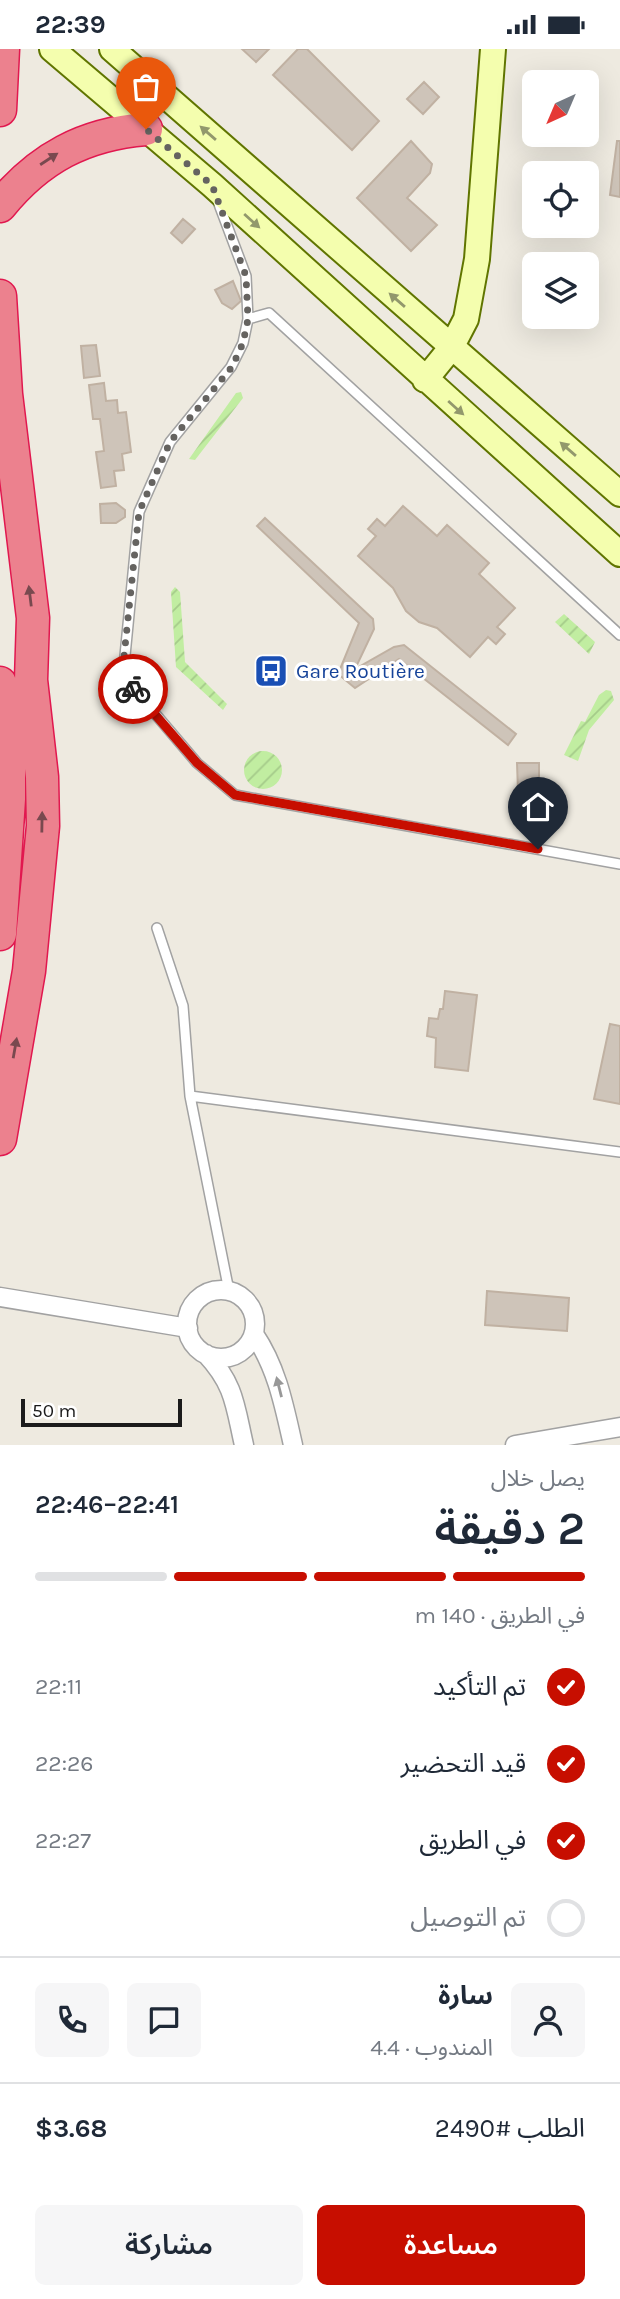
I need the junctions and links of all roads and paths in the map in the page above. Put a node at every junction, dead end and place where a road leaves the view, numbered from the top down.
1 (3, 49) edge
2 (52, 49) edge
3 (112, 49) edge
4 (493, 49) edge
5 (0, 110) edge
6 (146, 129) junction
7 (212, 185) junction
8 (0, 206) edge
9 (0, 296) edge
10 (248, 319) junction
11 (451, 348) junction
12 (425, 380) junction
13 (620, 494) edge
14 (620, 554) edge
15 (620, 635) edge
16 (0, 683) edge
17 (620, 864) edge
18 (157, 928) dead end
19 (0, 934) edge
20 (190, 1096) junction
21 (0, 1139) edge
22 (620, 1152) edge
23 (229, 1291) junction
24 (0, 1297) edge
25 (188, 1328) junction
26 (254, 1334) junction
27 (206, 1354) junction
28 (620, 1427) edge
29 (567, 1440) edge
30 (244, 1445) edge
31 (293, 1445) edge
32 (515, 1445) edge

1 - 5 highway
2 - 6 street
11 -> 3 street
4 - 11 street
6 - 7 street
8 -> 6 highway
7 - 10 lane
7 -> 12 street
21 -> 9 highway
10 - 15 lane
10 - 17 lane
11 - 12 street
13 -> 11 street
12 -> 14 street
16 - 19 highway
18 - 20 lane
20 - 22 lane
20 - 23 lane
23 - 25 street
23 - 26 street
24 - 25 street
25 - 27 street
26 - 27 street
31 -> 26 street
27 - 30 street
28 - 29 street
29 - 32 street

